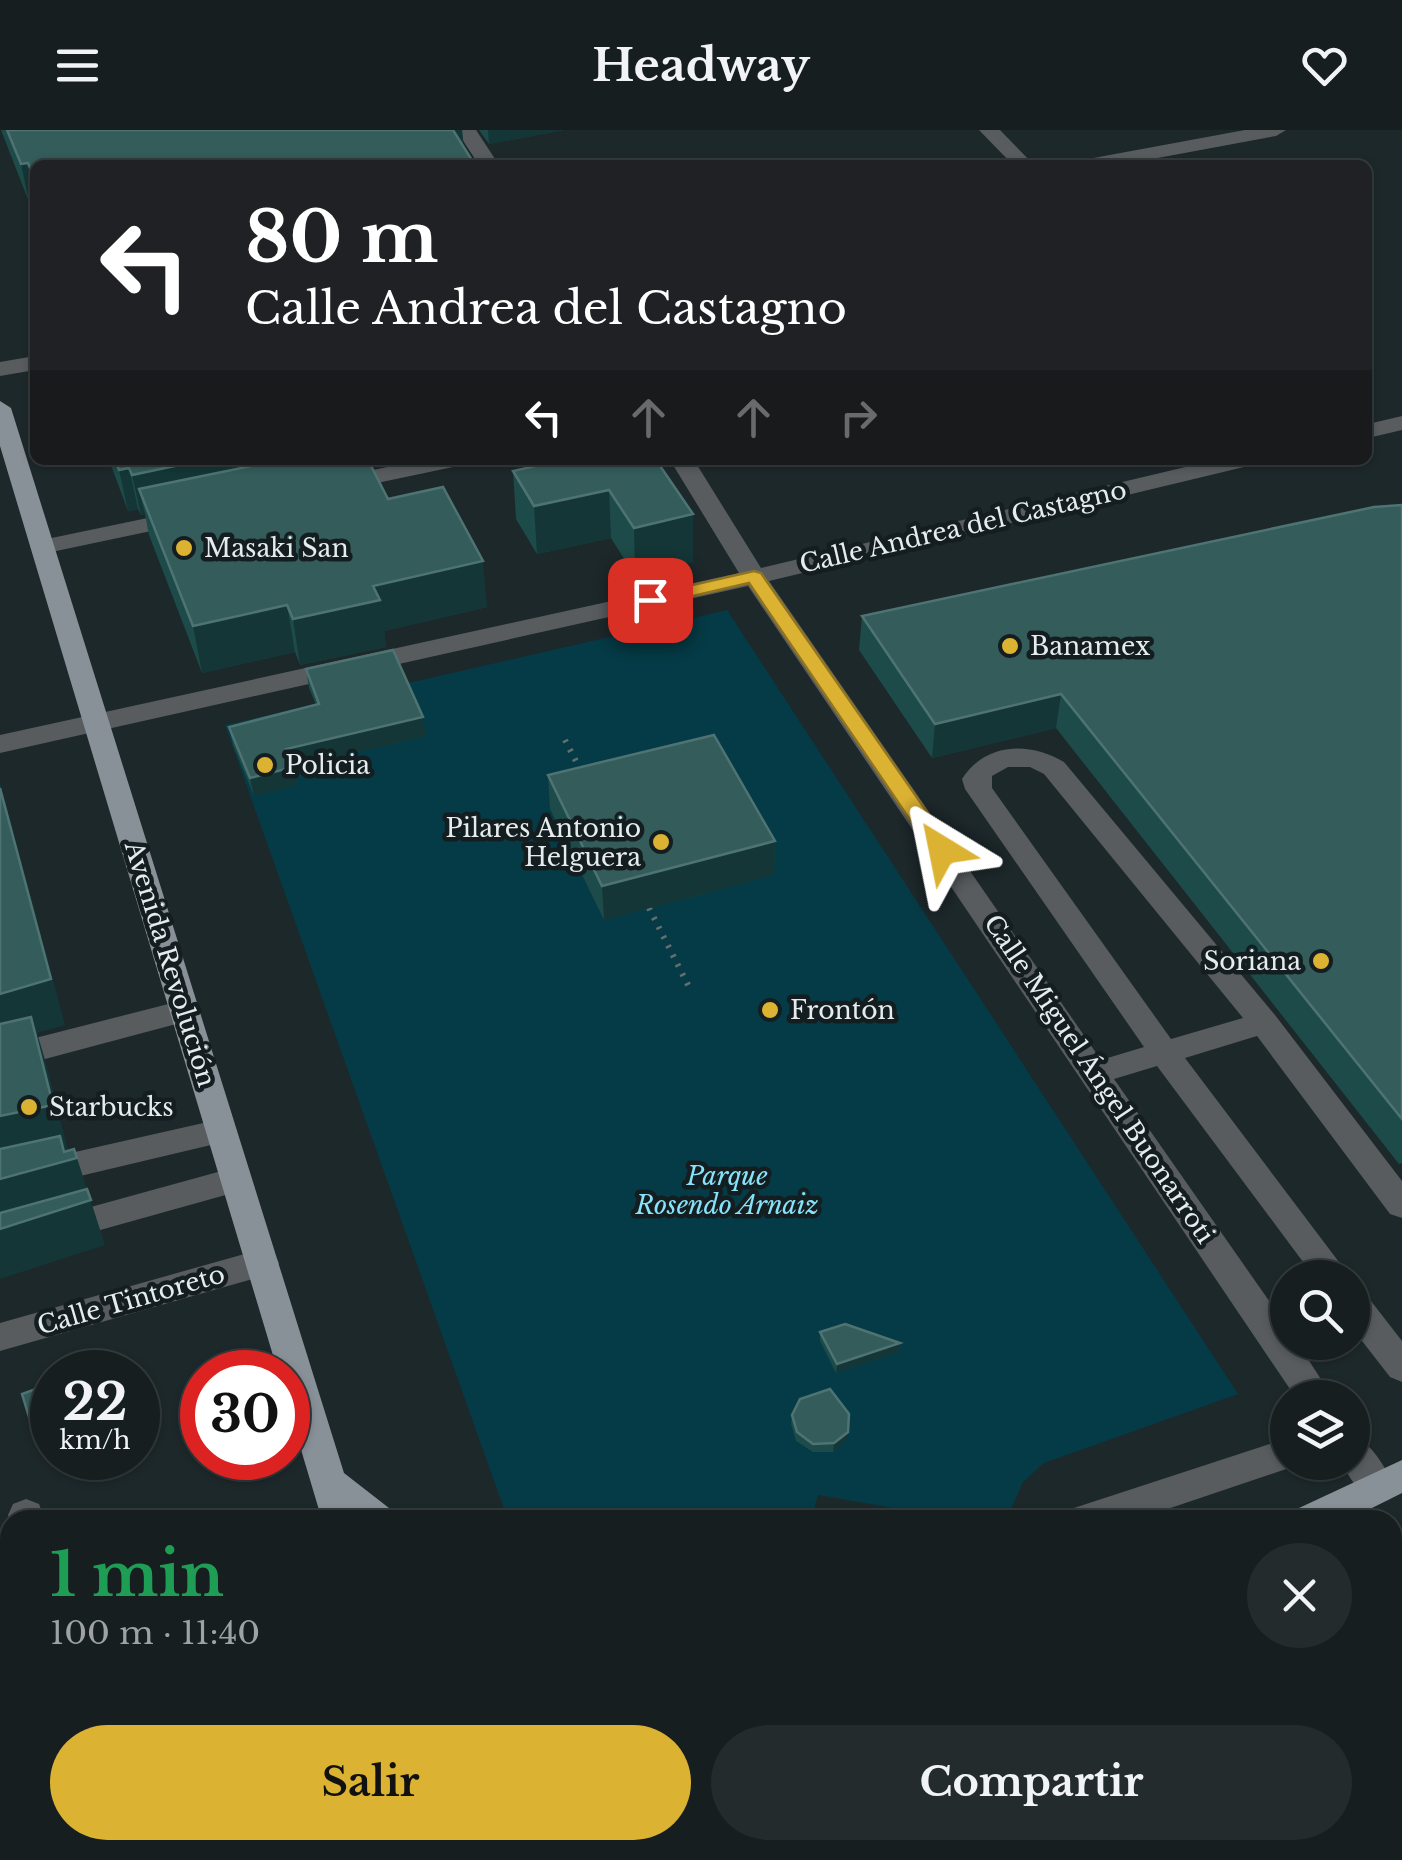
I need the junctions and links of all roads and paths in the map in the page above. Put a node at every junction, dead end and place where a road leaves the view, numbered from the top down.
1 (466, 130) edge
2 (988, 130) edge
3 (1276, 130) edge
4 (486, 160) edge
5 (1019, 160) edge
6 (1115, 160) edge
7 (30, 363) edge
8 (0, 369) edge
9 (0, 408) edge
10 (1402, 423) edge
11 (1372, 430) edge
12 (428, 465) edge
13 (685, 465) edge
14 (1223, 465) edge
15 (320, 488) edge
16 (207, 512) edge
17 (42, 548) junction
18 (754, 577) junction
19 (96, 722) junction
20 (565, 740) dead end
21 (0, 744) edge
22 (588, 784) edge
23 (650, 908) edge
24 (691, 991) dead end
25 (184, 1010) junction
26 (1264, 1023) junction
27 (1166, 1054) junction
28 (0, 1058) edge
29 (1095, 1073) junction
30 (221, 1132) junction
31 (236, 1180) junction
32 (0, 1182) edge
33 (1402, 1205) edge
34 (0, 1245) edge
35 (1320, 1260) edge
36 (262, 1264) junction
37 (1370, 1325) edge
38 (0, 1337) edge
39 (1402, 1367) edge
40 (1304, 1380) edge
41 (1270, 1459) edge
42 (1370, 1466) edge
43 (328, 1482) junction
44 (1390, 1482) edge
45 (324, 1510) edge
46 (337, 1510) edge
47 (363, 1510) edge
48 (1118, 1510) edge
49 (1333, 1510) edge

1 - 4 street
2 - 5 street
3 - 6 street
7 - 8 street
9 - 17 main road, Avenida Revolución
10 - 11 street
12 - 15 street
13 - 18 street, Calle Miguel Ángel Buonarroti
14 - 18 street, Calle Andrea del Castagno
16 - 17 street
17 - 19 main road, Avenida Revolución
18 - 19 street, Calle Andrea del Castagno
18 - 29 street, Calle Miguel Ángel Buonarroti
19 - 21 street, Calle Andrea del Castagno
19 - 25 main road, Avenida Revolución
20 - 22 path
23 - 24 path
25 - 28 street
25 - 30 main road, Avenida Revolución
26 - 27 street
26 - 27 street
26 - 33 street
27 - 29 street
27 - 35 street
29 - 40 street, Calle Miguel Ángel Buonarroti
30 - 31 main road, Avenida Revolución
30 - 32 street
31 - 34 street
31 - 36 main road, Avenida Revolución
36 - 38 street, Calle Tintoreto
36 - 43 main road, Avenida Revolución
37 - 39 street
41 - 48 street
42 - 44 street
43 - 45 main road
43 - 46 main road, Avenida Revolución
43 - 47 main road
44 - 49 main road

